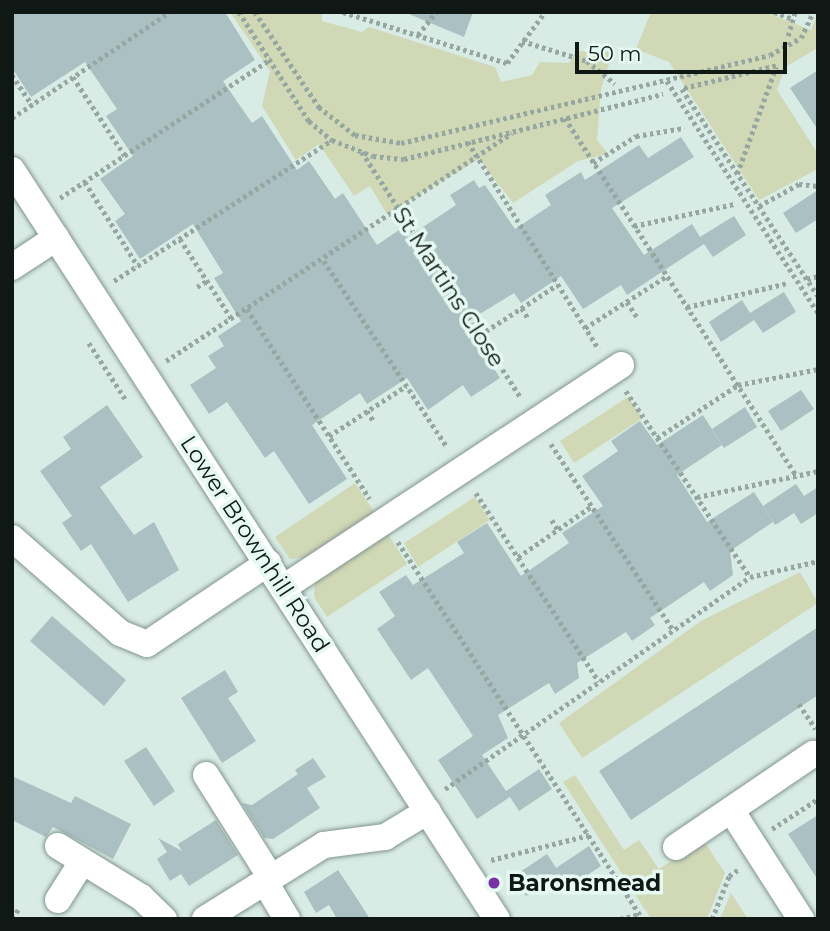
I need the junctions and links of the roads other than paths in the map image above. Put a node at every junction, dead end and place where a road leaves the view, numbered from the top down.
1 (12, 170) edge
2 (56, 238) junction
3 (12, 267) edge
4 (617, 368) road end
5 (12, 538) edge
6 (268, 563) junction
7 (284, 588) junction
8 (816, 743) edge
9 (206, 775) dead end
10 (426, 807) junction
11 (731, 810) junction
12 (58, 846) dead end
13 (676, 847) dead end
14 (80, 865) junction
15 (268, 880) junction
16 (58, 900) dead end
17 (164, 919) edge
18 (205, 919) edge
19 (286, 919) edge
20 (498, 919) edge
21 (801, 919) edge

1 - 2 street, Lower Brownhill Road
2 - 3 street
2 - 6 street, Lower Brownhill Road
4 - 7 street
5 - 6 street
6 - 7 street, Lower Brownhill Road
7 - 10 street, Lower Brownhill Road
8 - 11 street
9 - 15 street
10 - 15 street
10 - 20 street, Lower Brownhill Road
11 - 13 street
11 - 21 street
12 - 14 street
14 - 16 street
14 - 17 street
15 - 18 street
15 - 19 street

